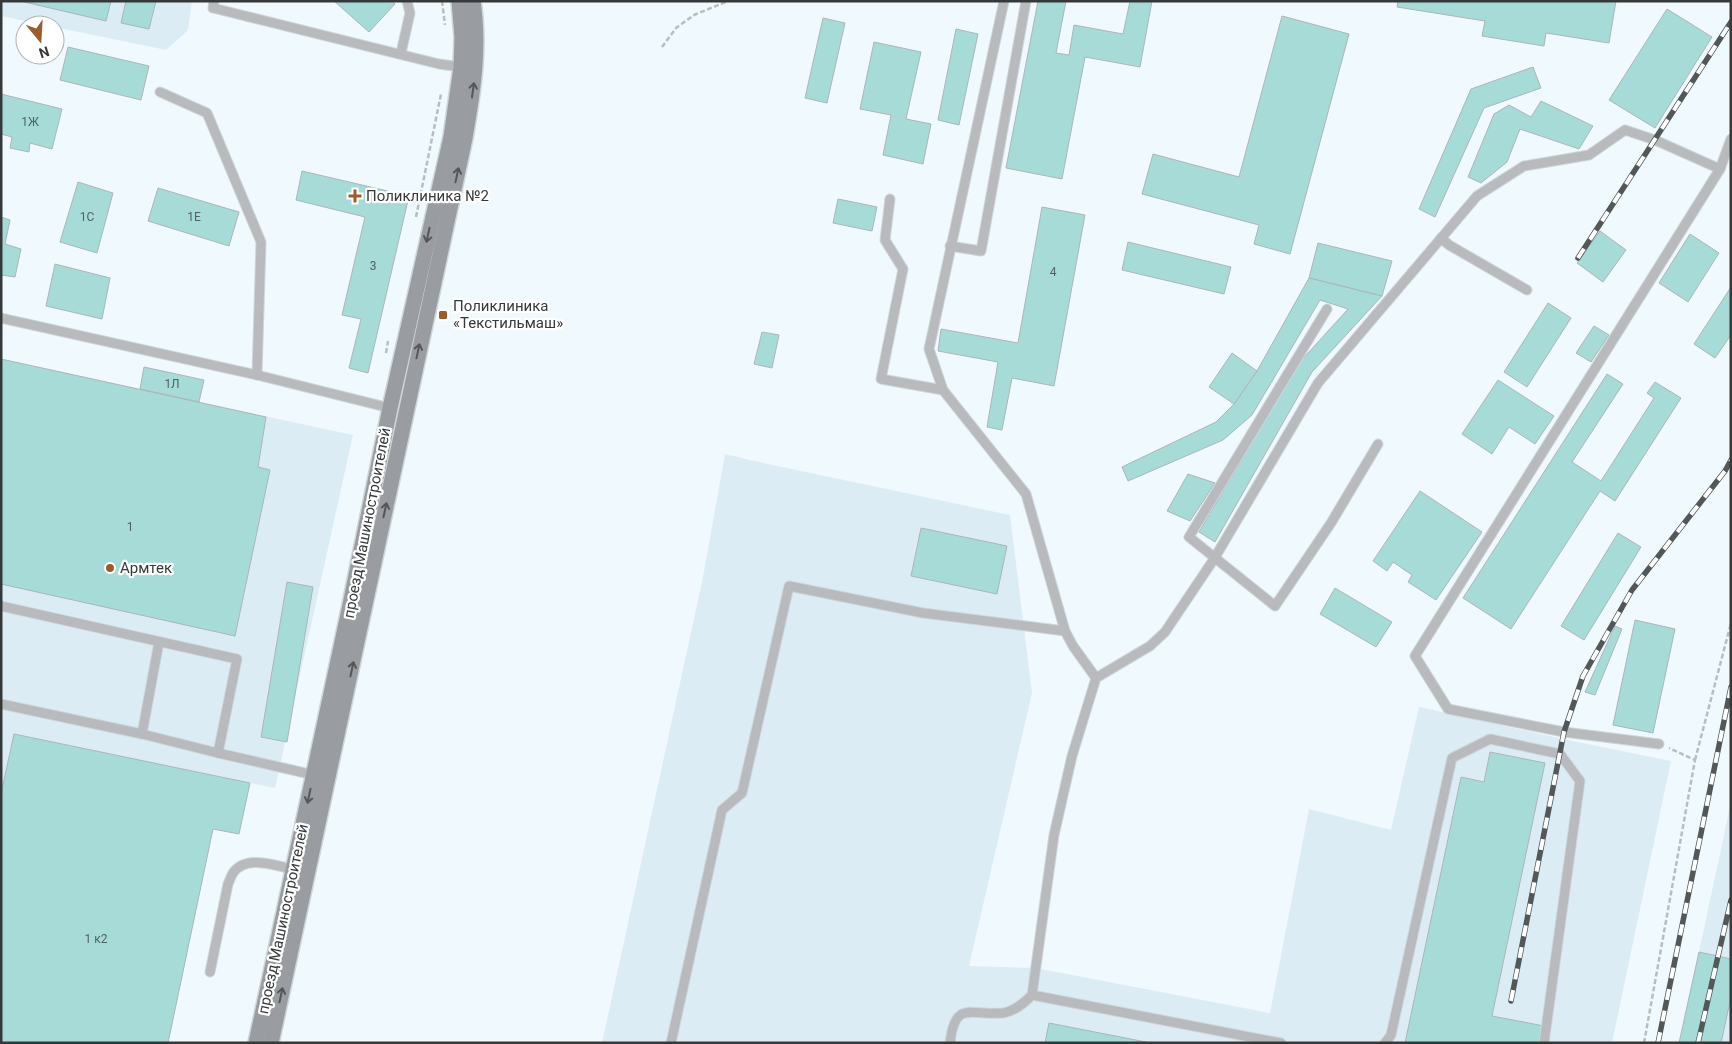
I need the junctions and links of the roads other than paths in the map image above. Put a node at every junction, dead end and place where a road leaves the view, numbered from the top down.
1 (214, 1) edge
2 (407, 1) edge
3 (459, 1) edge
4 (473, 1) edge
5 (1004, 1) edge
6 (1026, 1) edge
7 (401, 53) junction
8 (461, 67) junction
9 (160, 92) dead end
10 (1731, 139) edge
11 (1720, 169) junction
12 (890, 200) dead end
13 (1441, 238) junction
14 (950, 246) junction
15 (1527, 290) dead end
16 (1327, 309) dead end
17 (1, 318) edge
18 (257, 375) junction
19 (943, 390) junction
20 (390, 408) junction
21 (405, 412) junction
22 (1378, 444) dead end
23 (1214, 559) junction
24 (1, 606) edge
25 (1065, 631) junction
26 (159, 642) junction
27 (1096, 678) junction
28 (1, 704) edge
29 (142, 734) junction
30 (1659, 744) road end
31 (218, 753) junction
32 (321, 776) junction
33 (293, 869) junction
34 (210, 972) dead end
35 (1032, 995) junction
36 (256, 1043) edge
37 (271, 1043) edge
38 (671, 1043) edge
39 (950, 1043) edge
40 (1282, 1043) edge
41 (1385, 1043) edge
42 (1544, 1043) edge

1 - 7 lane
2 - 7 lane
3 - 8 main road, проезд Машиностроителей
21 -> 4 main road, проезд Машиностроителей
5 - 14 lane
6 - 14 lane
7 - 8 lane
8 -> 20 main road, проезд Машиностроителей
9 - 18 lane
10 - 11 lane
11 - 13 lane
11 - 30 lane
12 - 19 lane
13 - 15 lane
13 - 23 lane
14 - 19 lane
16 - 23 lane
17 - 18 lane
18 - 20 lane
19 - 25 lane
20 - 21 main road
20 - 32 main road, проезд Машиностроителей
32 -> 21 main road, проезд Машиностроителей
22 - 23 lane
23 - 27 lane
24 - 26 lane
25 - 27 lane
25 - 38 lane
26 - 29 lane
26 - 31 lane
27 - 35 lane
28 - 29 lane
29 - 31 lane
31 - 32 lane
32 -> 33 main road, проезд Машиностроителей
37 -> 32 main road, проезд Машиностроителей
33 - 34 lane
33 - 36 main road, проезд Машиностроителей
35 - 39 lane
35 - 40 lane
41 - 42 lane

